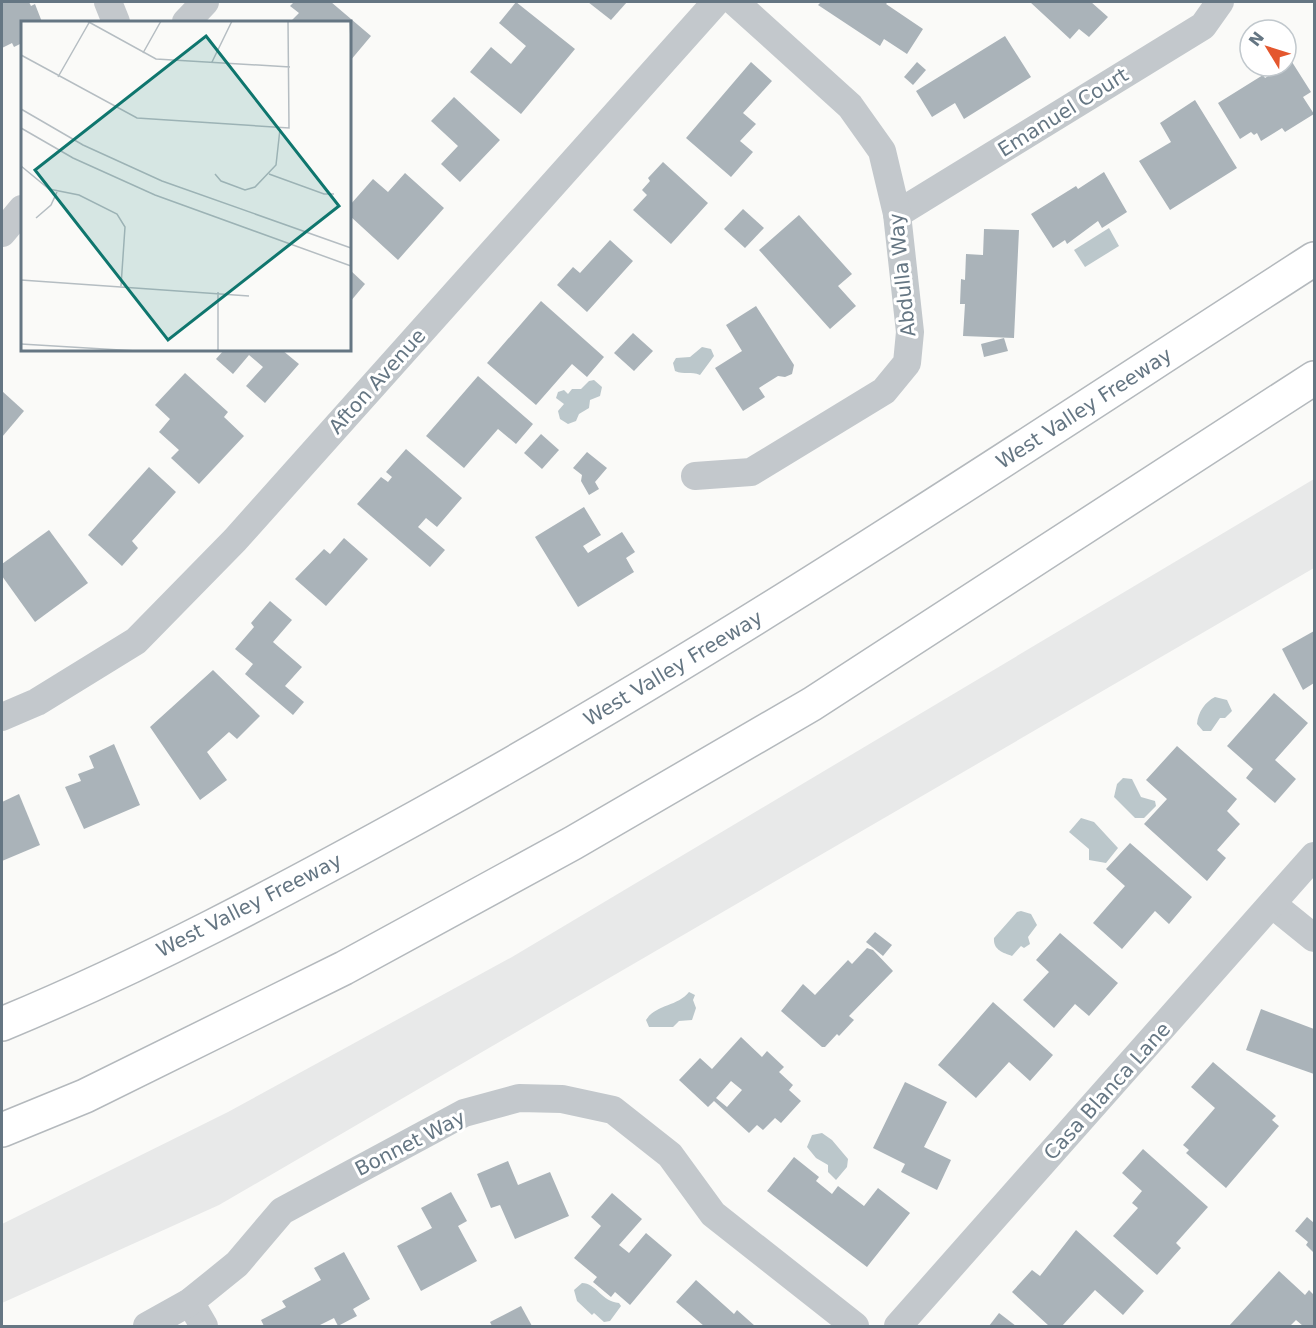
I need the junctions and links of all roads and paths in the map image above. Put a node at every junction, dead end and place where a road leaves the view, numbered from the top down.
1 (108, 2) edge
2 (205, 2) edge
3 (716, 2) edge
4 (735, 2) edge
5 (1220, 2) edge
6 (116, 21) edge
7 (187, 21) edge
8 (21, 210) edge
9 (897, 214) junction
10 (2, 233) edge
11 (1314, 259) edge
12 (1314, 378) edge
13 (694, 476) dead end
14 (2, 717) edge
15 (1314, 856) edge
16 (1272, 904) junction
17 (1314, 938) edge
18 (2, 1024) edge
19 (2, 1130) edge
20 (197, 1314) edge
21 (147, 1326) edge
22 (855, 1326) edge
23 (898, 1326) edge

1 - 6 street
2 - 7 street
3 - 14 street, Afton Avenue
4 - 9 street, Abdulla Way
5 - 9 street, Emanuel Court
8 - 10 street
9 - 13 street, Abdulla Way
11 - 18 highway, West Valley Freeway
12 - 19 highway
15 - 16 street, Casa Blanca Lane
16 - 17 street
16 - 23 street, Casa Blanca Lane
20 - 21 street, Bonnet Way
20 - 22 street, Bonnet Way

